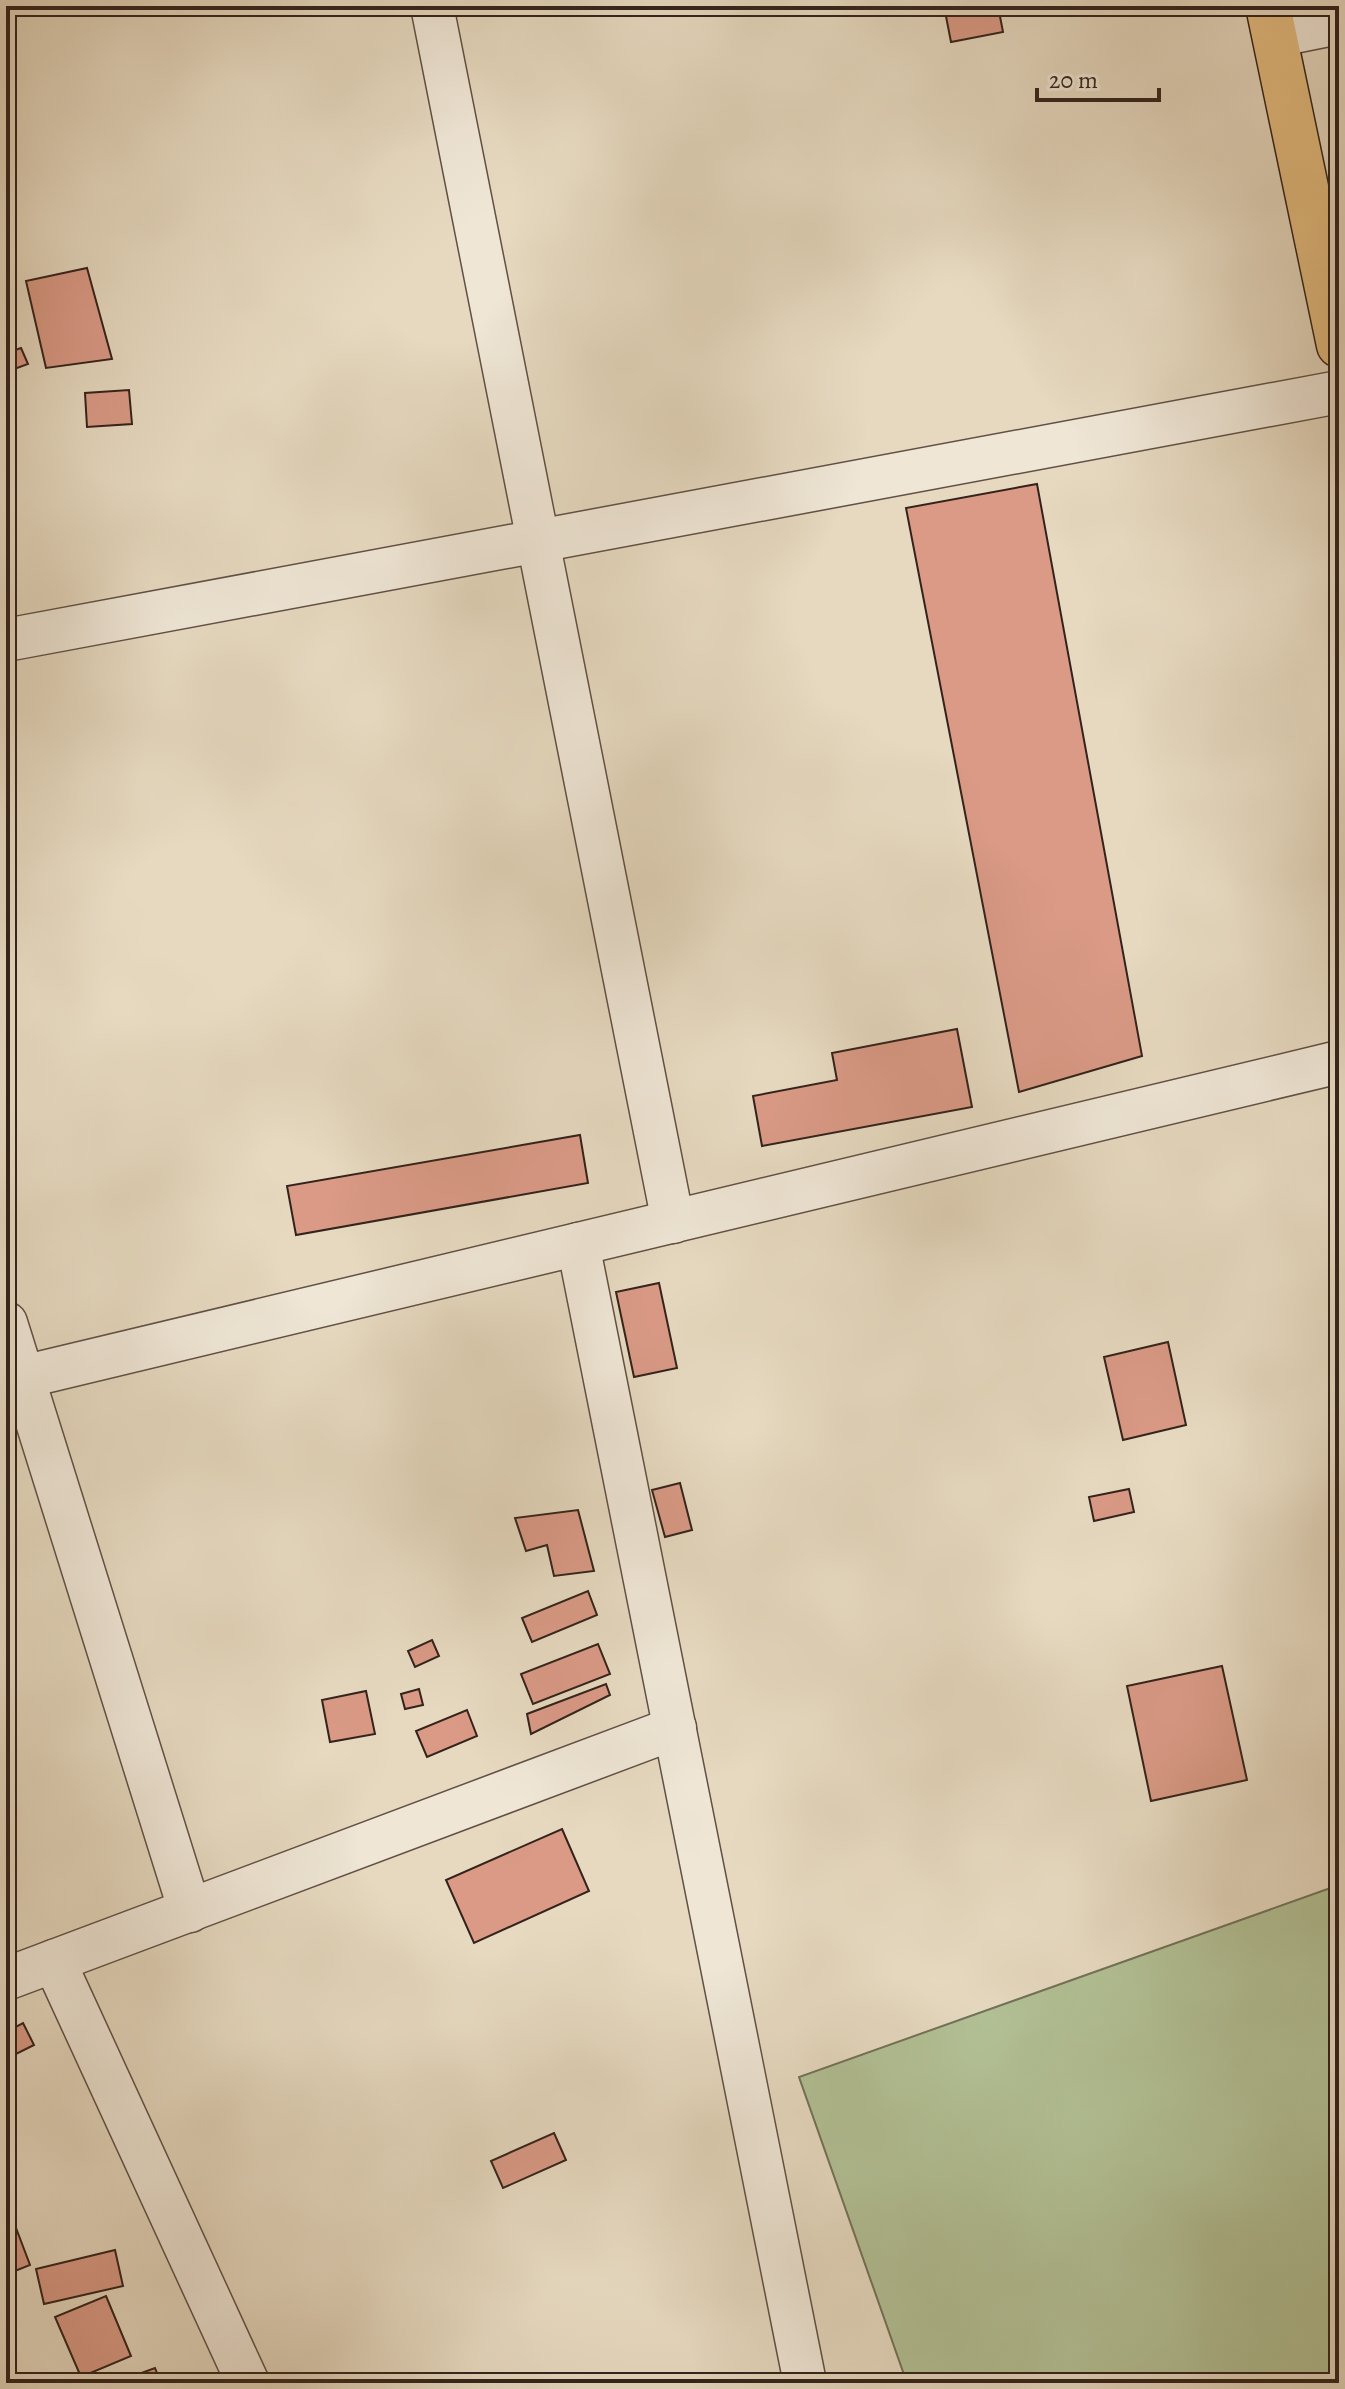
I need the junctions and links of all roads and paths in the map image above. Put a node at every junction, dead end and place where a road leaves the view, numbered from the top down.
1 (432, 6) edge
2 (1271, 21) edge
3 (1339, 23) edge
4 (1339, 345) edge
5 (1339, 392) edge
6 (538, 541) junction
7 (6, 640) edge
8 (1339, 1062) edge
9 (673, 1222) junction
10 (578, 1244) junction
11 (6, 1323) edge
12 (23, 1377) junction
13 (675, 1728) junction
14 (190, 1911) junction
15 (54, 1961) junction
16 (6, 1979) edge
17 (248, 2383) edge
18 (805, 2383) edge

1 - 6 street
2 - 3 street
2 - 4 main road
5 - 6 street
6 - 7 street
6 - 9 street
8 - 9 street
9 - 10 street
10 - 12 street
10 - 13 street
11 - 12 street
12 - 14 street
13 - 14 street
13 - 18 street
14 - 15 street
15 - 16 street
15 - 17 street

